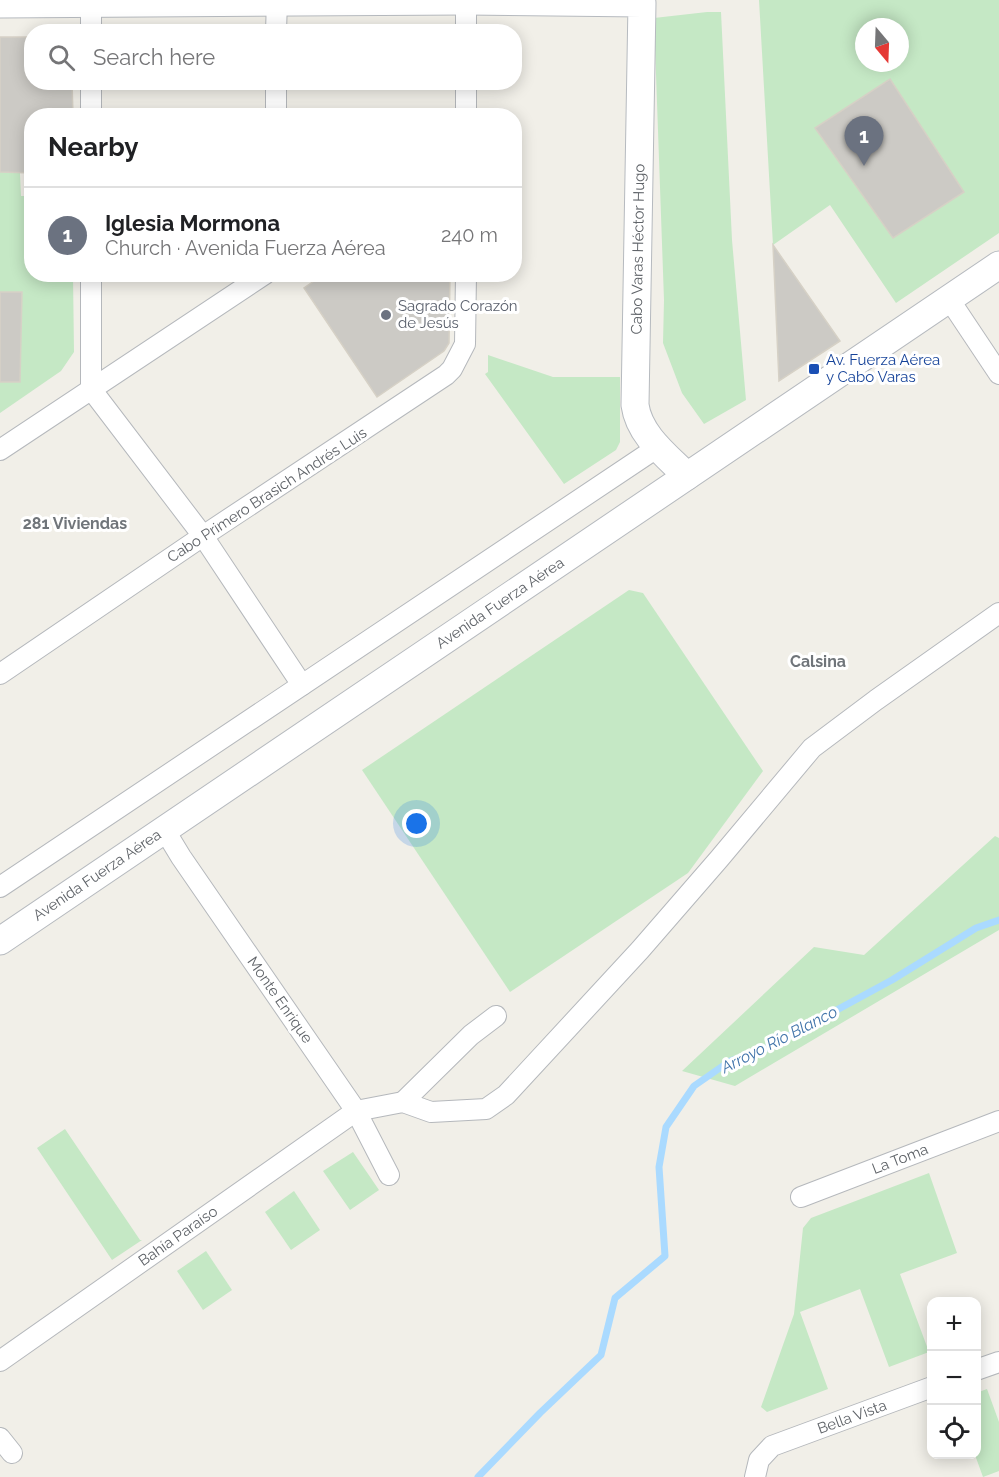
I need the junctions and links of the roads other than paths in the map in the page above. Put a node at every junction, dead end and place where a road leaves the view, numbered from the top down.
1 (466, 1) edge
2 (503, 1) edge
3 (277, 2) edge
4 (642, 2) edge
5 (91, 3) junction
6 (0, 4) edge
7 (91, 24) edge
8 (276, 24) edge
9 (466, 24) edge
10 (91, 90) edge
11 (276, 90) edge
12 (466, 90) edge
13 (91, 108) edge
14 (276, 108) edge
15 (466, 108) edge
16 (999, 265) edge
17 (91, 282) edge
18 (253, 282) edge
19 (466, 282) edge
20 (949, 299) junction
21 (999, 374) edge
22 (91, 389) junction
23 (658, 447) junction
24 (0, 450) edge
25 (687, 476) junction
26 (203, 536) junction
27 (999, 613) edge
28 (0, 674) edge
29 (302, 685) junction
30 (164, 830) junction
31 (0, 887) edge
32 (0, 941) edge
33 (496, 1016) dead end
34 (403, 1102) junction
35 (356, 1111) junction
36 (999, 1121) edge
37 (389, 1175) dead end
38 (801, 1197) dead end
39 (0, 1361) edge
40 (999, 1362) edge
41 (981, 1368) edge
42 (927, 1389) edge
43 (754, 1477) edge

1 - 2 main road
1 - 3 main road
1 - 9 street
2 - 4 main road
3 - 5 main road
3 - 8 street
4 - 23 main road, Cabo Varas Héctor Hugo
5 - 6 main road
5 - 7 street
10 - 13 street
11 - 14 street
12 - 15 street
16 - 20 main road, Avenida Fuerza Aérea
17 - 22 street
18 - 22 street
19 - 26 street, Cabo Primero Brasich Andrés Luis
20 - 21 street
20 - 25 main road, Avenida Fuerza Aérea
22 - 24 street
22 - 26 street
23 - 25 main road, Cabo Varas Héctor Hugo
23 - 29 street
25 - 30 main road, Avenida Fuerza Aérea
26 - 28 street, Cabo Primero Brasich Andrés Luis
26 - 29 street
27 - 34 street
29 - 31 street
30 - 32 main road, Avenida Fuerza Aérea
30 - 35 street, Monte Enrique
33 - 34 street
34 - 35 street
35 - 37 street, Monte Enrique
35 - 39 street, Bahía Paraíso
36 - 38 street, La Toma
40 - 41 street
42 - 43 street, Bella Vista

